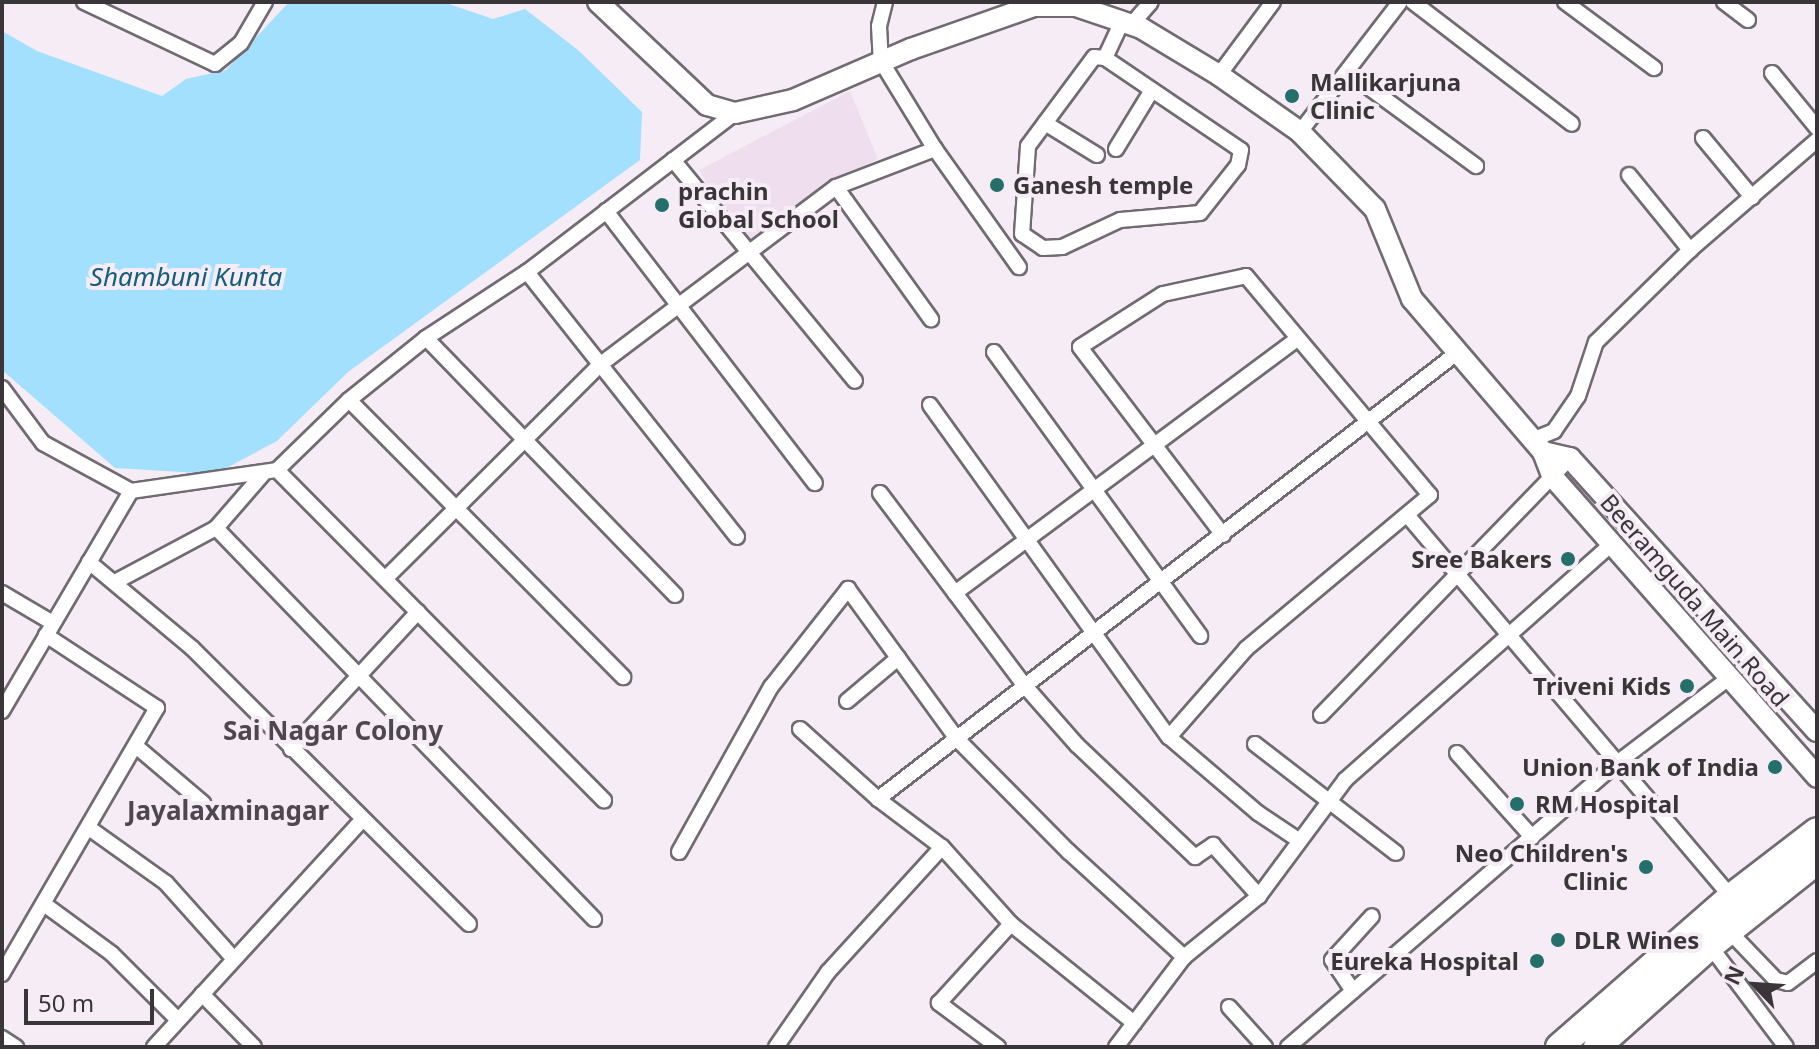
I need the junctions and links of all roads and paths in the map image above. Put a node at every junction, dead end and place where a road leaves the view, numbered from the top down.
1 (84, 2) edge
2 (265, 2) edge
3 (598, 2) edge
4 (885, 2) edge
5 (1151, 2) edge
6 (1273, 2) edge
7 (1400, 2) edge
8 (1413, 2) edge
9 (1565, 2) edge
10 (1724, 2) edge
11 (1748, 20) dead end
12 (1126, 23) junction
13 (1105, 58) junction
14 (881, 61) junction
15 (1654, 68) dead end
16 (1348, 72) junction
17 (1772, 73) dead end
18 (1219, 75) junction
19 (1152, 90) junction
20 (735, 113) junction
21 (1045, 123) junction
22 (1572, 124) dead end
23 (1817, 128) edge
24 (1300, 132) junction
25 (1703, 138) dead end
26 (1817, 140) edge
27 (935, 149) junction
28 (1116, 149) dead end
29 (1097, 155) dead end
30 (673, 160) junction
31 (1476, 166) dead end
32 (1629, 175) dead end
33 (836, 187) junction
34 (1752, 197) junction
35 (606, 211) junction
36 (749, 249) junction
37 (1690, 250) junction
38 (1019, 267) dead end
39 (527, 272) junction
40 (677, 304) junction
41 (931, 319) dead end
42 (426, 338) junction
43 (1297, 339) junction
44 (994, 352) dead end
45 (1457, 353) junction
46 (601, 364) junction
47 (855, 381) dead end
48 (2, 388) edge
49 (349, 400) junction
50 (930, 405) dead end
51 (1367, 424) junction
52 (523, 437) junction
53 (1155, 445) junction
54 (1538, 446) junction
55 (1570, 458) junction
56 (270, 472) junction
57 (1552, 476) junction
58 (815, 483) dead end
59 (1097, 488) junction
60 (131, 491) junction
61 (880, 493) dead end
62 (454, 506) junction
63 (1408, 516) junction
64 (216, 528) junction
65 (1223, 535) junction
66 (737, 537) dead end
67 (1028, 539) junction
68 (1612, 544) junction
69 (89, 562) junction
70 (1458, 575) junction
71 (387, 577) junction
72 (115, 582) junction
73 (1160, 583) junction
74 (2, 593) edge
75 (955, 593) junction
76 (675, 595) dead end
77 (418, 612) junction
78 (50, 629) junction
79 (1096, 632) junction
80 (1200, 636) dead end
81 (1511, 637) junction
82 (898, 658) junction
83 (359, 676) junction
84 (623, 677) dead end
85 (1729, 678) junction
86 (1025, 686) junction
87 (847, 701) dead end
88 (4, 704) edge
89 (1321, 715) dead end
90 (800, 729) dead end
91 (1817, 731) edge
92 (1169, 737) junction
93 (957, 739) junction
94 (1255, 744) dead end
95 (137, 747) junction
96 (291, 749) junction
97 (1457, 753) dead end
98 (1617, 763) junction
99 (1817, 777) edge
100 (878, 799) junction
101 (604, 801) dead end
102 (203, 803) dead end
103 (1328, 804) junction
104 (362, 820) junction
105 (89, 828) junction
106 (1817, 831) edge
107 (1532, 837) junction
108 (1300, 841) junction
109 (942, 847) junction
110 (679, 852) dead end
111 (1396, 853) dead end
112 (1817, 861) edge
113 (1259, 896) junction
114 (1731, 897) junction
115 (44, 904) junction
116 (1372, 916) dead end
117 (594, 919) dead end
118 (469, 924) dead end
119 (1011, 924) junction
120 (1720, 938) junction
121 (1184, 957) junction
122 (234, 959) junction
123 (1817, 961) edge
124 (2, 974) edge
125 (1353, 991) junction
126 (202, 994) junction
127 (1229, 1007) dead end
128 (178, 1020) junction
129 (1134, 1023) junction
130 (2, 1038) edge
131 (16, 1047) edge
132 (154, 1047) edge
133 (254, 1047) edge
134 (776, 1047) edge
135 (998, 1047) edge
136 (1116, 1047) edge
137 (1265, 1047) edge
138 (1288, 1047) edge
139 (1559, 1047) edge
140 (1597, 1047) edge
141 (1786, 1047) edge

1 - 2 street
3 - 20 main road
4 - 14 street
5 - 12 street
6 - 18 street
7 - 16 street
8 - 22 street
9 - 15 street
10 - 11 street
12 - 13 street
12 - 14 main road, Beeramguda Main Road
12 - 18 main road, Beeramguda Main Road
13 - 19 street
13 - 21 street
14 - 20 main road, Beeramguda Main Road
14 - 27 street
16 - 24 street
16 - 31 street
17 - 23 street
18 - 24 main road, Beeramguda Main Road
19 - 21 street
19 - 28 street
20 - 30 street
21 - 29 street
24 - 45 main road, Beeramguda Main Road
25 - 34 street
26 - 34 street
27 - 33 street
27 - 38 street
30 - 35 street
30 - 36 street
32 - 37 street
33 - 36 street
33 - 41 street
34 - 37 street
35 - 39 street
35 - 40 street
36 - 40 street
36 - 47 street
37 - 54 street
39 - 42 street
39 - 46 street
40 - 46 street
40 - 58 street
42 - 49 street
42 - 52 street
43 - 51 street
43 - 53 street
43 - 53 street
44 - 59 street
45 - 51 street
45 - 54 main road, Beeramguda Main Road
46 - 52 street
46 - 66 street
48 - 60 street
49 - 56 street
49 - 62 street
50 - 67 street
51 - 63 street
51 - 65 street
52 - 62 street
52 - 76 street
53 - 59 street
53 - 65 street
54 - 55 main road
54 - 57 main road, Beeramguda Main Road
55 - 57 street
55 - 91 main road, Beeramguda Main Road
56 - 60 street
56 - 64 street
56 - 71 street
57 - 68 main road, Beeramguda Main Road
57 - 70 street
59 - 67 street
59 - 73 street
60 - 69 street
61 - 75 street
62 - 71 street
62 - 84 street
63 - 70 street
63 - 92 street
64 - 72 street
64 - 83 street
65 - 73 street
67 - 75 street
67 - 79 street
68 - 81 street
68 - 85 main road, Beeramguda Main Road
69 - 72 street
69 - 78 street
70 - 81 street
70 - 89 street
71 - 77 street
72 - 96 street
73 - 79 street
73 - 80 street
74 - 78 street
75 - 86 street
77 - 83 street
77 - 101 street
78 - 88 street
78 - 95 street
79 - 86 street
79 - 92 street
81 - 98 street
81 - 103 street
82 - 87 street
82 - 93 street
82 - 110 street
83 - 96 street
83 - 117 street
85 - 98 street
85 - 99 main road, Beeramguda Main Road
86 - 93 street
86 - 113 street
90 - 100 street
92 - 108 street
93 - 100 street
93 - 121 street
94 - 103 street
95 - 102 street
95 - 105 street
96 - 104 street
97 - 107 street
98 - 107 street
98 - 114 street
100 - 109 street
103 - 108 street
103 - 111 street
104 - 118 street
104 - 122 street
105 - 115 street
105 - 122 street
106 - 114 highway
107 - 125 street
108 - 113 street
109 - 119 street
109 - 134 street
112 - 120 highway
113 - 121 street
114 - 139 highway
115 - 124 street
115 - 128 street
116 - 125 street
119 - 129 street
119 - 135 street
120 - 123 street
120 - 140 highway
120 - 141 street
121 - 129 street
122 - 126 street
125 - 138 street
126 - 128 street
126 - 133 street
127 - 137 street
128 - 132 street
129 - 136 street
130 - 131 street

